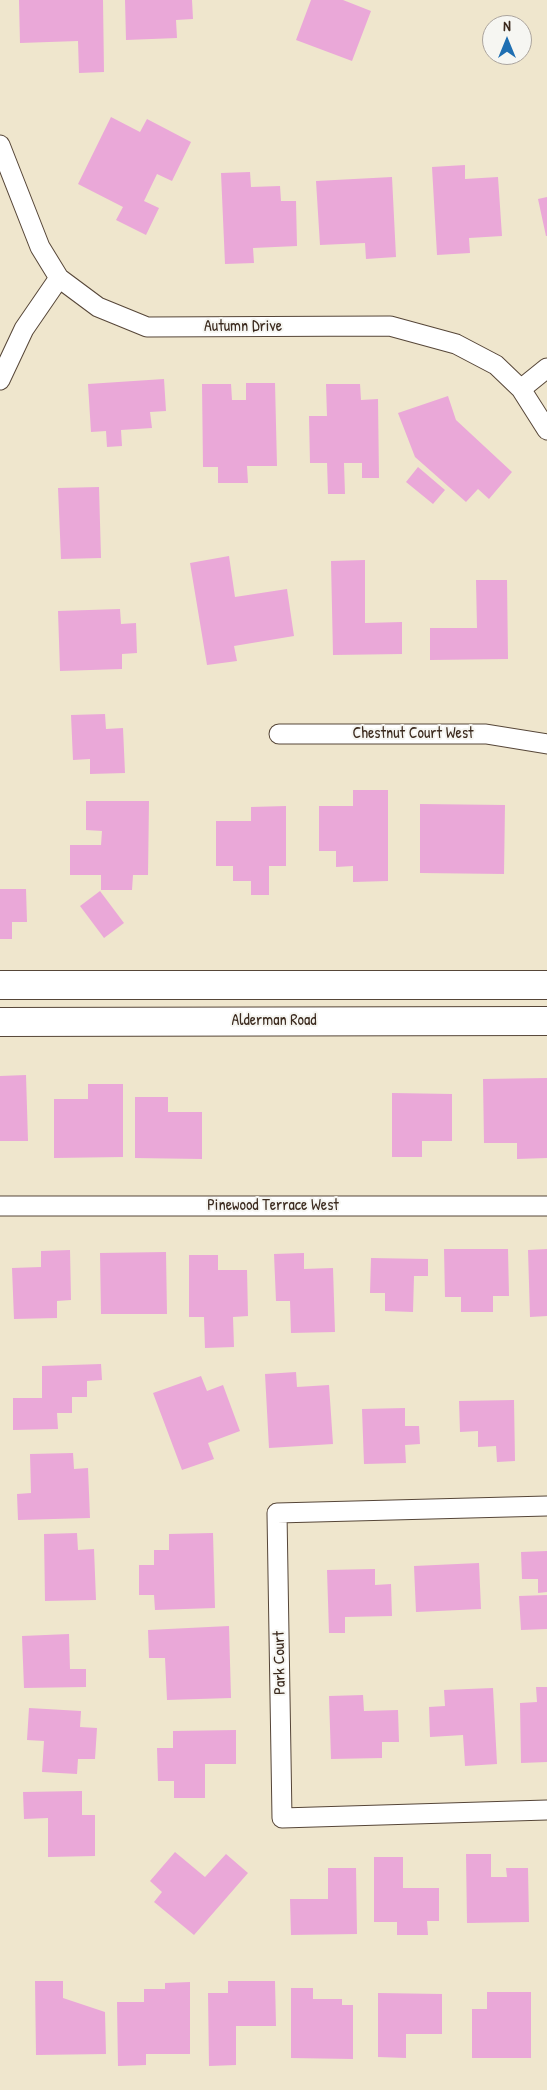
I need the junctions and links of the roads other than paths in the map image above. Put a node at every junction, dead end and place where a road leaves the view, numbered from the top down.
1 (0, 145) edge
2 (59, 278) junction
3 (547, 368) edge
4 (0, 380) edge
5 (521, 389) junction
6 (547, 430) edge
7 (279, 734) dead end
8 (547, 744) edge
9 (0, 985) edge
10 (547, 985) edge
11 (547, 1021) edge
12 (0, 1022) edge
13 (0, 1206) edge
14 (547, 1206) edge
15 (547, 1506) edge
16 (547, 1810) edge

1 - 2 street, Autumn Drive
2 - 4 street
2 - 5 street, Autumn Drive
3 - 5 street
5 - 6 street, Autumn Drive
7 - 8 street, Chestnut Court West
9 - 10 main road
11 - 12 main road, Alderman Road
13 - 14 street, Pinewood Terrace West
15 - 16 street, Park Court

